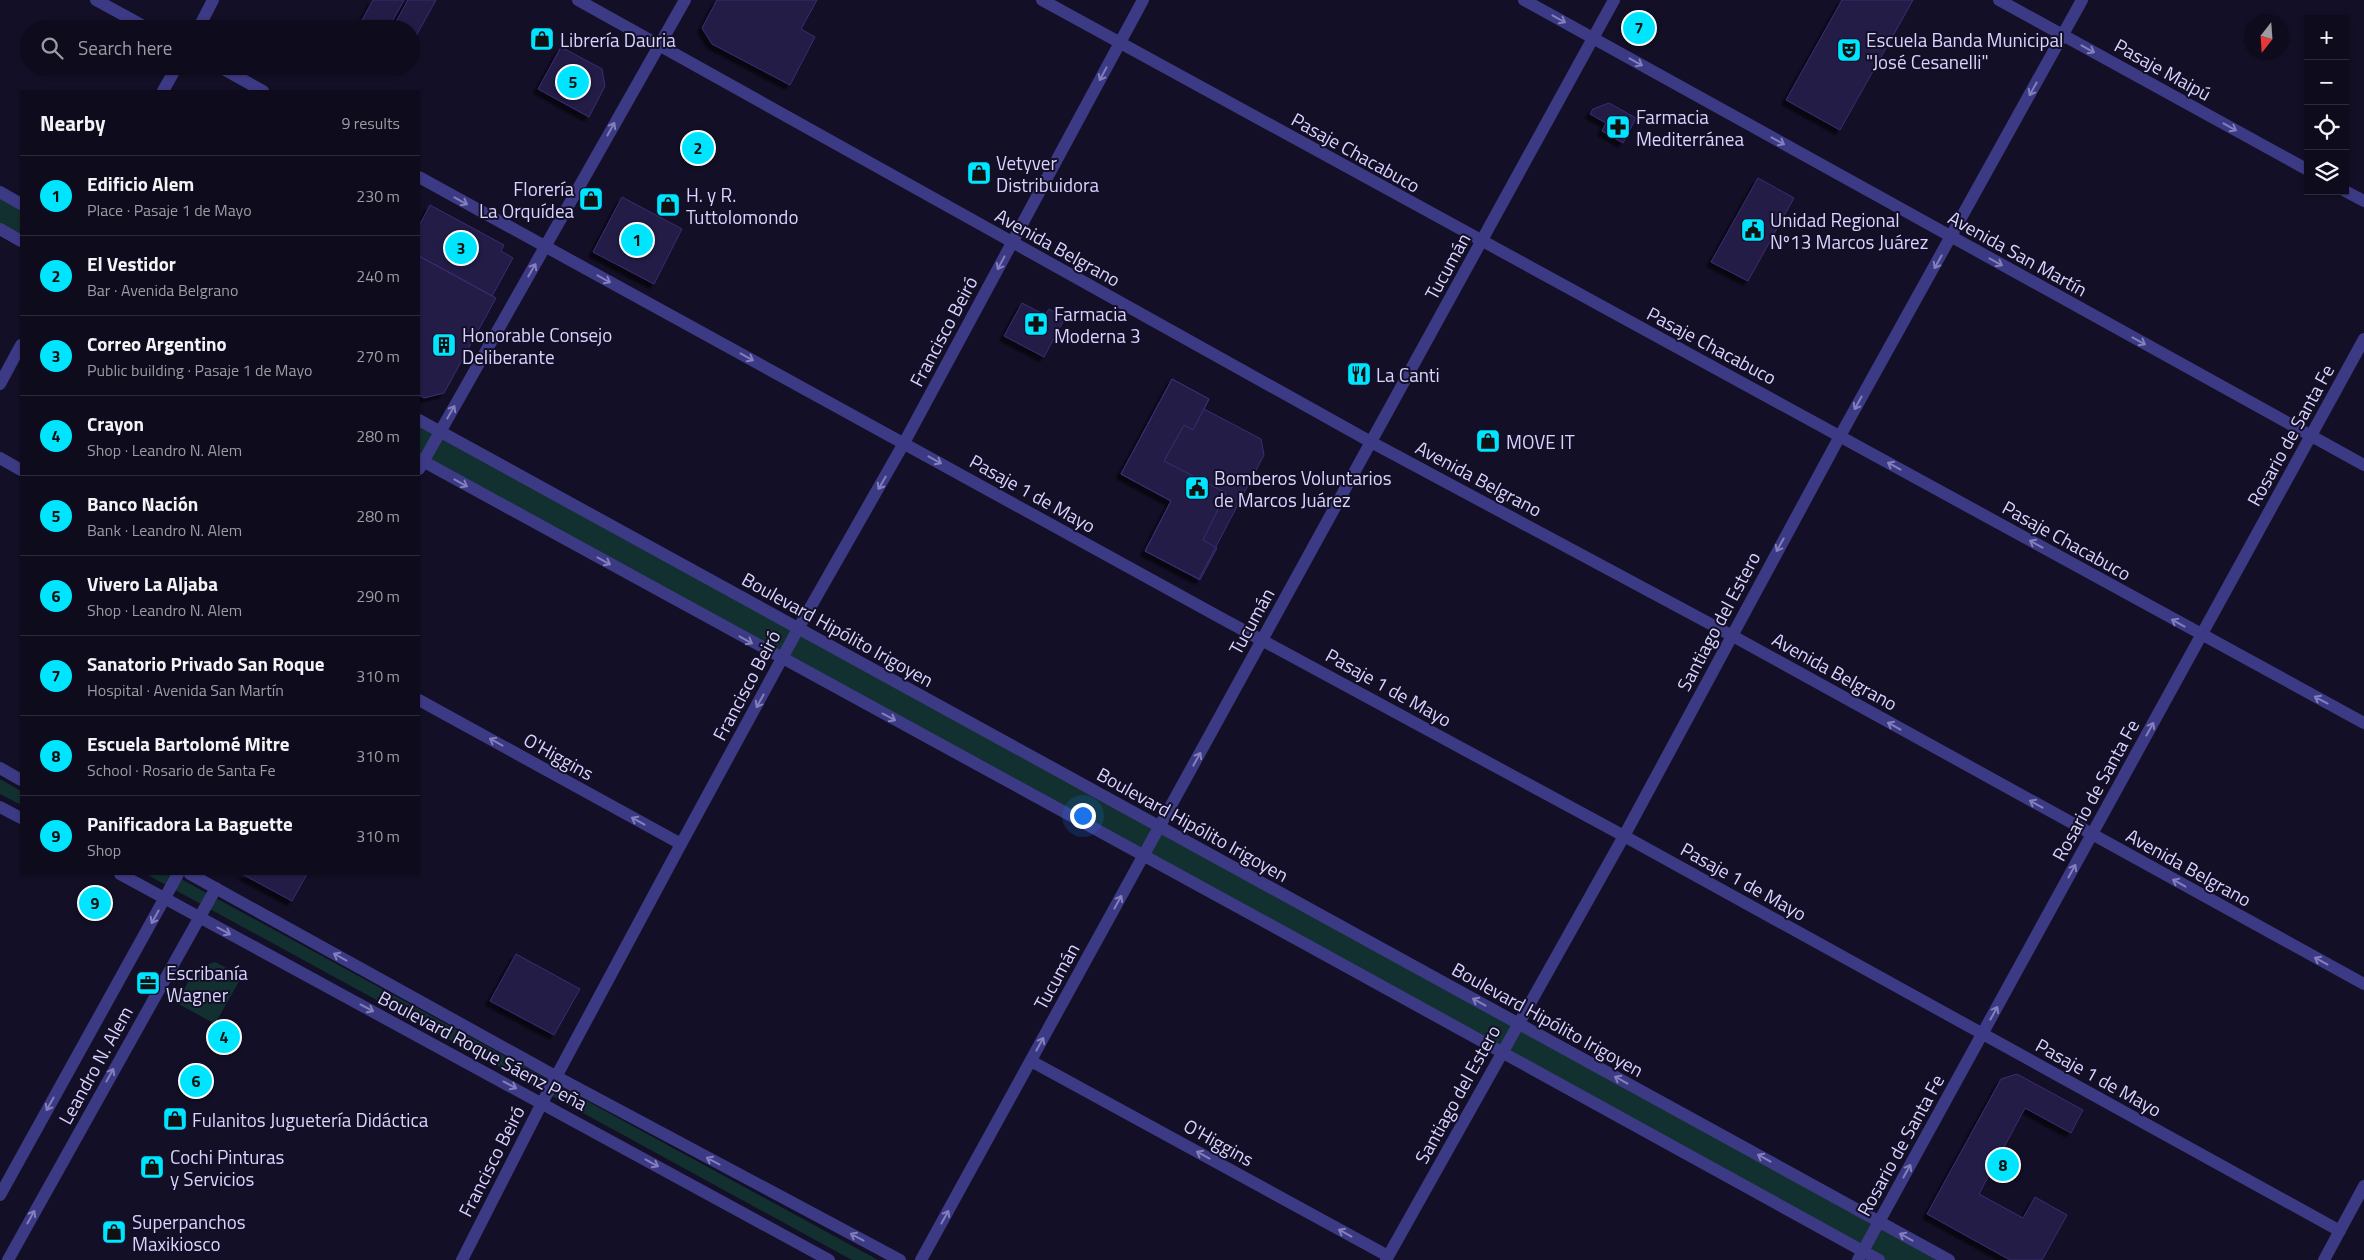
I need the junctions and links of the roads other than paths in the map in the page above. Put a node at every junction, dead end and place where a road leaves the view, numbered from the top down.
1 (96, 0) edge
2 (213, 0) edge
3 (578, 0) edge
4 (685, 0) edge
5 (1042, 0) edge
6 (1143, 0) edge
7 (1524, 0) edge
8 (1614, 0) edge
9 (2000, 0) edge
10 (2082, 0) edge
11 (133, 20) edge
12 (203, 20) edge
13 (2063, 35) junction
14 (1594, 38) junction
15 (1120, 43) junction
16 (660, 45) junction
17 (172, 75) edge
18 (234, 75) edge
19 (164, 90) edge
20 (261, 90) edge
21 (2304, 168) edge
22 (420, 179) edge
23 (0, 192) edge
24 (2349, 193) edge
25 (2364, 201) edge
26 (20, 203) edge
27 (0, 230) edge
28 (1952, 238) junction
29 (20, 240) edge
30 (1481, 242) junction
31 (1012, 243) junction
32 (545, 246) junction
33 (2364, 339) edge
34 (20, 347) edge
35 (0, 384) edge
36 (420, 421) edge
37 (440, 431) junction
38 (2311, 435) junction
39 (1840, 436) junction
40 (904, 442) junction
41 (1372, 442) junction
42 (0, 458) edge
43 (420, 463) edge
44 (2364, 465) edge
45 (20, 469) edge
46 (798, 629) junction
47 (1731, 635) junction
48 (2201, 635) junction
49 (1262, 639) junction
50 (782, 660) junction
51 (420, 701) edge
52 (2364, 724) edge
53 (0, 768) edge
54 (20, 779) edge
55 (0, 807) edge
56 (20, 817) edge
57 (1159, 827) junction
58 (2092, 835) junction
59 (1624, 836) junction
60 (681, 844) junction
61 (1144, 855) junction
62 (122, 875) edge
63 (177, 875) edge
64 (197, 875) edge
65 (216, 888) junction
66 (165, 899) junction
67 (198, 918) junction
68 (2364, 984) edge
69 (1518, 1024) junction
70 (1982, 1034) junction
71 (1502, 1052) junction
72 (1031, 1061) junction
73 (557, 1077) junction
74 (542, 1103) junction
75 (2364, 1186) edge
76 (0, 1195) edge
77 (1879, 1222) junction
78 (2340, 1231) junction
79 (1861, 1256) edge
80 (1387, 1258) edge
81 (8, 1260) edge
82 (462, 1260) edge
83 (829, 1260) edge
84 (900, 1260) edge
85 (921, 1260) edge
86 (1879, 1260) edge
87 (1949, 1260) edge
88 (2324, 1260) edge

1 - 11 street
2 - 12 street
3 - 16 street, Avenida Belgrano
4 - 16 street
5 - 15 street, Pasaje Chacabuco
6 - 15 street, Francisco Beiró
7 -> 14 street, Avenida San Martín
8 - 14 street, Tucumán
9 - 13 street, Pasaje Maipú
10 - 13 street, Santiago del Estero
13 -> 21 street, Pasaje Maipú
13 -> 28 street, Santiago del Estero
14 -> 28 street, Avenida San Martín
14 - 30 street, Tucumán
15 - 30 street, Pasaje Chacabuco
15 -> 31 street, Francisco Beiró
16 - 31 street, Avenida Belgrano
32 -> 16 street
17 - 19 street
18 - 20 street
22 -> 32 street, Pasaje 1 de Mayo
23 - 26 street
24 - 25 street
27 - 29 street
28 -> 38 street, Avenida San Martín
28 -> 39 street, Santiago del Estero
30 - 39 street, Pasaje Chacabuco
30 - 41 street, Tucumán
31 -> 40 street, Francisco Beiró
31 - 41 street, Avenida Belgrano
37 -> 32 street
32 -> 40 street, Pasaje 1 de Mayo
33 - 38 street, Rosario de Santa Fe
34 - 35 street
36 - 37 street, Boulevard Hipólito Irigoyen
37 - 43 street
37 - 46 street, Boulevard Hipólito Irigoyen
38 - 44 street, Avenida San Martín
38 - 48 street, Rosario de Santa Fe
39 -> 47 street, Santiago del Estero
48 -> 39 street, Pasaje Chacabuco
40 -> 46 street, Francisco Beiró
40 -> 49 street, Pasaje 1 de Mayo
41 - 47 street, Avenida Belgrano
41 - 49 street, Tucumán
42 - 45 street
43 -> 50 street
46 - 50 street, Francisco Beiró
46 - 57 street, Boulevard Hipólito Irigoyen
58 -> 47 street, Avenida Belgrano
47 - 59 street, Santiago del Estero
52 -> 48 street, Pasaje Chacabuco
58 -> 48 street, Rosario de Santa Fe
57 -> 49 street, Tucumán
49 - 59 street, Pasaje 1 de Mayo
50 -> 60 street, Francisco Beiró
50 -> 61 street
60 -> 51 street, O'Higgins
53 - 54 street
55 - 56 street
57 - 61 street, Tucumán
69 -> 57 street, Boulevard Hipólito Irigoyen
68 -> 58 street, Avenida Belgrano
70 -> 58 street, Rosario de Santa Fe
59 - 69 street, Santiago del Estero
59 - 70 street, Pasaje 1 de Mayo
60 - 73 street, Francisco Beiró
61 - 71 street
72 -> 61 street, Tucumán
62 - 66 street, Boulevard Roque Sáenz Peña
63 - 66 street, Leandro N. Alem
64 - 65 street, Boulevard Roque Sáenz Peña
65 - 67 street, Leandro N. Alem
73 -> 65 street, Boulevard Roque Sáenz Peña
66 - 67 street, Boulevard Roque Sáenz Peña
66 -> 76 street, Leandro N. Alem
67 -> 74 street, Boulevard Roque Sáenz Peña
81 -> 67 street, Leandro N. Alem
69 - 71 street, Santiago del Estero
77 -> 69 street, Boulevard Hipólito Irigoyen
77 -> 70 street, Rosario de Santa Fe
70 - 78 street, Pasaje 1 de Mayo
71 - 79 street
71 - 80 street, Santiago del Estero
80 -> 72 street, O'Higgins
85 -> 72 street, Tucumán
73 - 74 street, Francisco Beiró
84 -> 73 street, Boulevard Roque Sáenz Peña
74 - 82 street, Francisco Beiró
74 -> 83 street, Boulevard Roque Sáenz Peña
75 - 78 street
77 - 79 street, Rosario de Santa Fe
87 -> 77 street, Boulevard Hipólito Irigoyen
78 - 88 street
79 - 86 street

